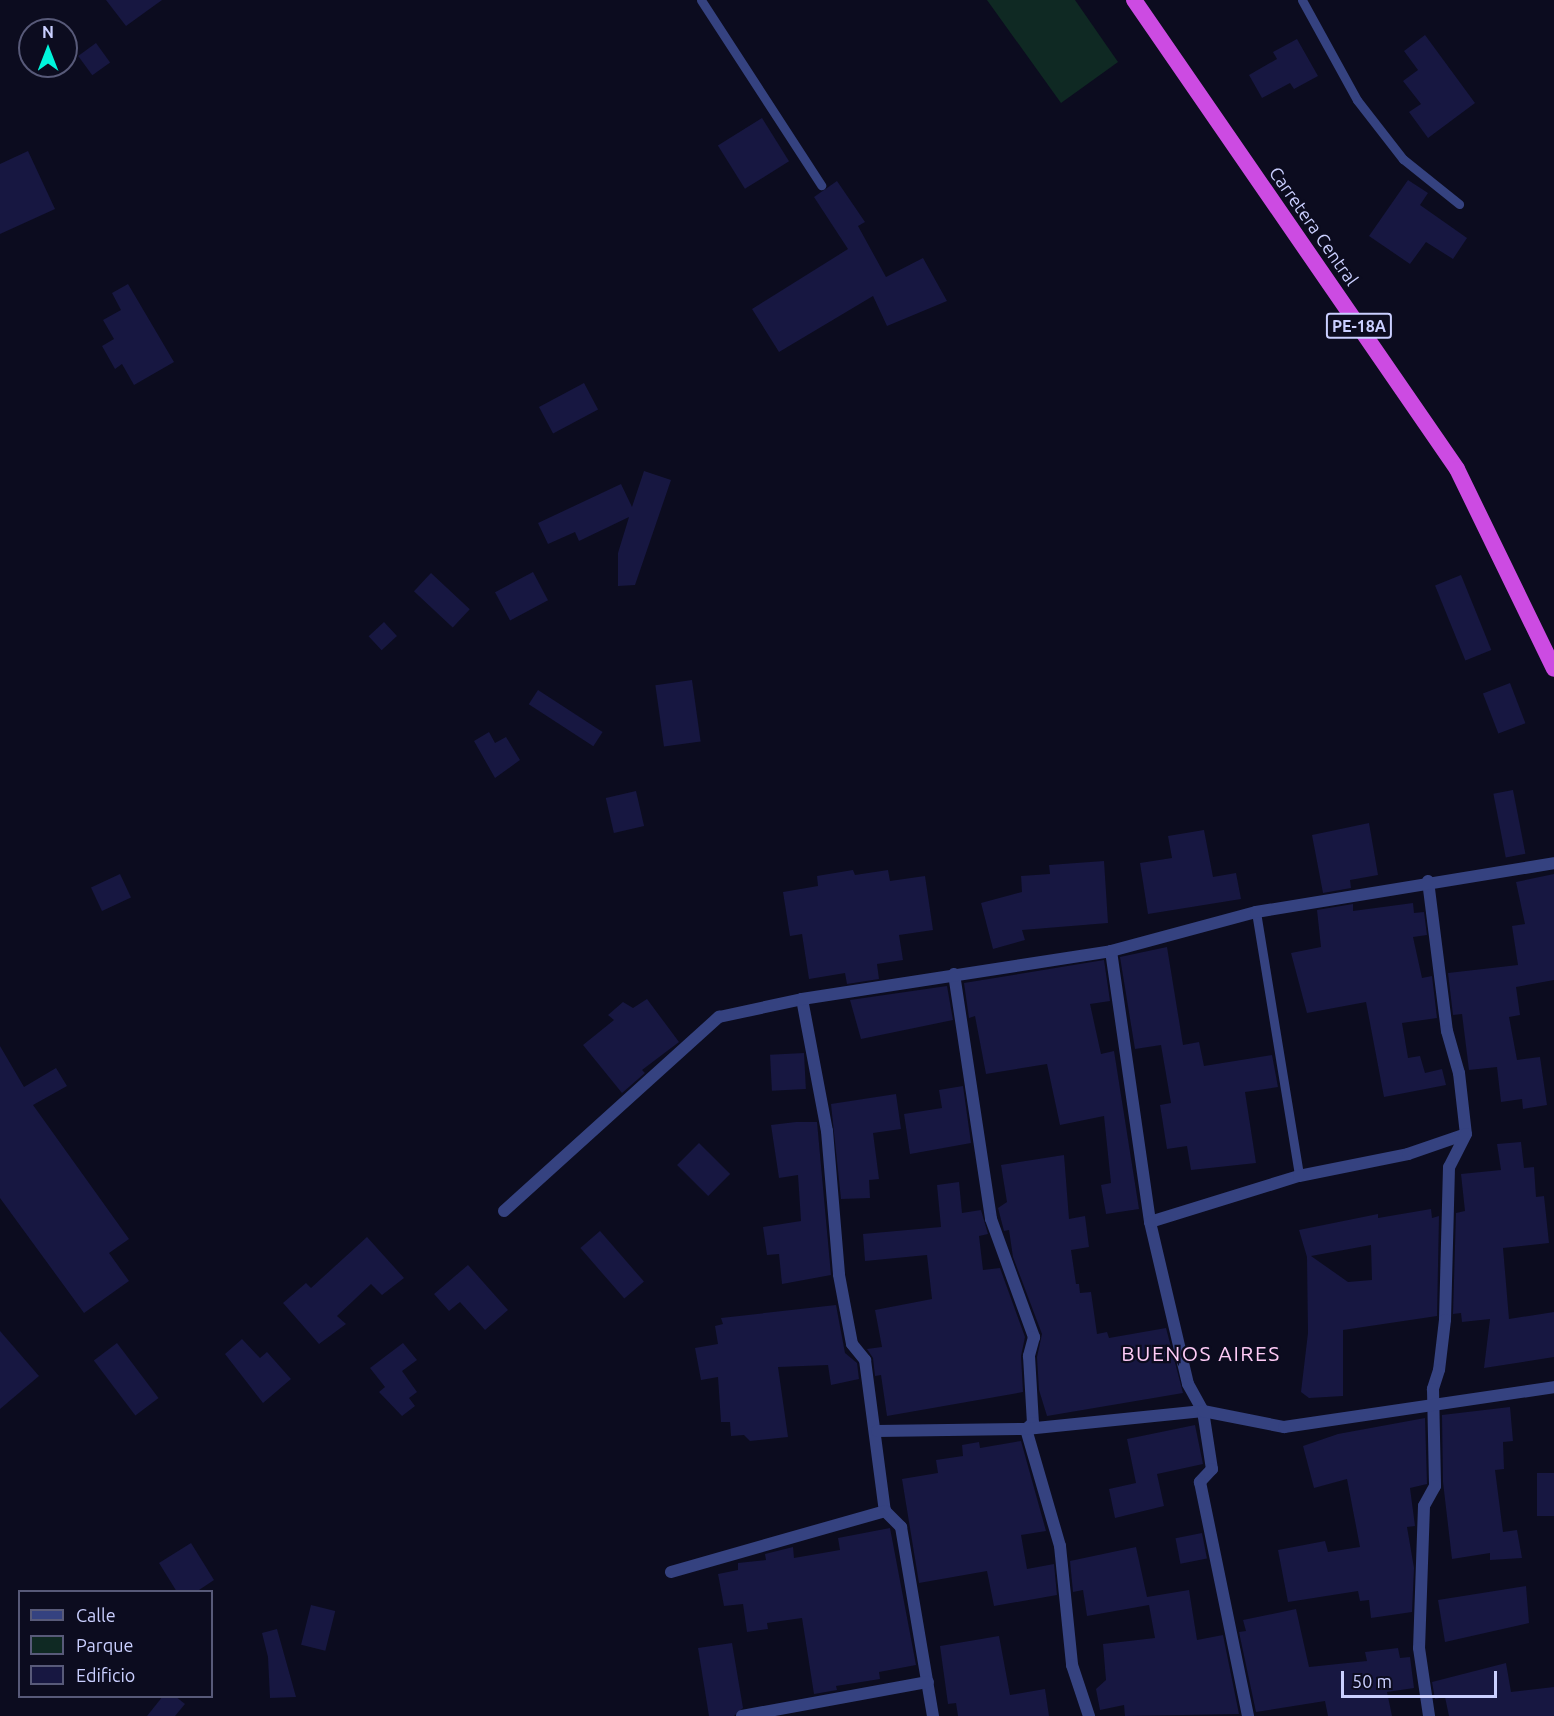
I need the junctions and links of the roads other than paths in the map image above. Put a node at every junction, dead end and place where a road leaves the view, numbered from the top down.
1 (701, 0) edge
2 (1134, 0) edge
3 (1302, 0) edge
4 (821, 185) dead end
5 (1458, 204) dead end
6 (1554, 669) edge
7 (1554, 863) edge
8 (1428, 881) junction
9 (1256, 912) junction
10 (1111, 951) junction
11 (954, 974) junction
12 (802, 999) junction
13 (1466, 1134) junction
14 (1299, 1176) junction
15 (504, 1211) dead end
16 (1150, 1222) junction
17 (1554, 1387) edge
18 (1436, 1403) junction
19 (1203, 1411) junction
20 (1026, 1429) junction
21 (877, 1431) junction
22 (885, 1512) junction
23 (671, 1572) dead end
24 (928, 1682) junction
25 (742, 1716) edge
26 (933, 1716) edge
27 (1089, 1716) edge
28 (1248, 1716) edge
29 (1429, 1716) edge

1 - 4 lane
2 - 6 highway, Carretera Central / PE-18A
3 - 5 lane
7 - 8 street
8 - 9 street
8 - 13 street
9 - 10 street
9 - 14 lane
10 - 11 street
10 - 16 street
11 - 12 street
11 - 20 street
12 - 15 street
12 - 21 street
13 - 14 street
13 - 18 street
14 - 16 street
16 - 19 street
17 - 18 street
18 - 19 street
18 - 29 street
19 - 20 street
19 - 28 street
20 - 21 street
20 - 27 street
21 - 22 street
22 - 23 street
22 - 24 street
24 - 25 street
24 - 26 street

